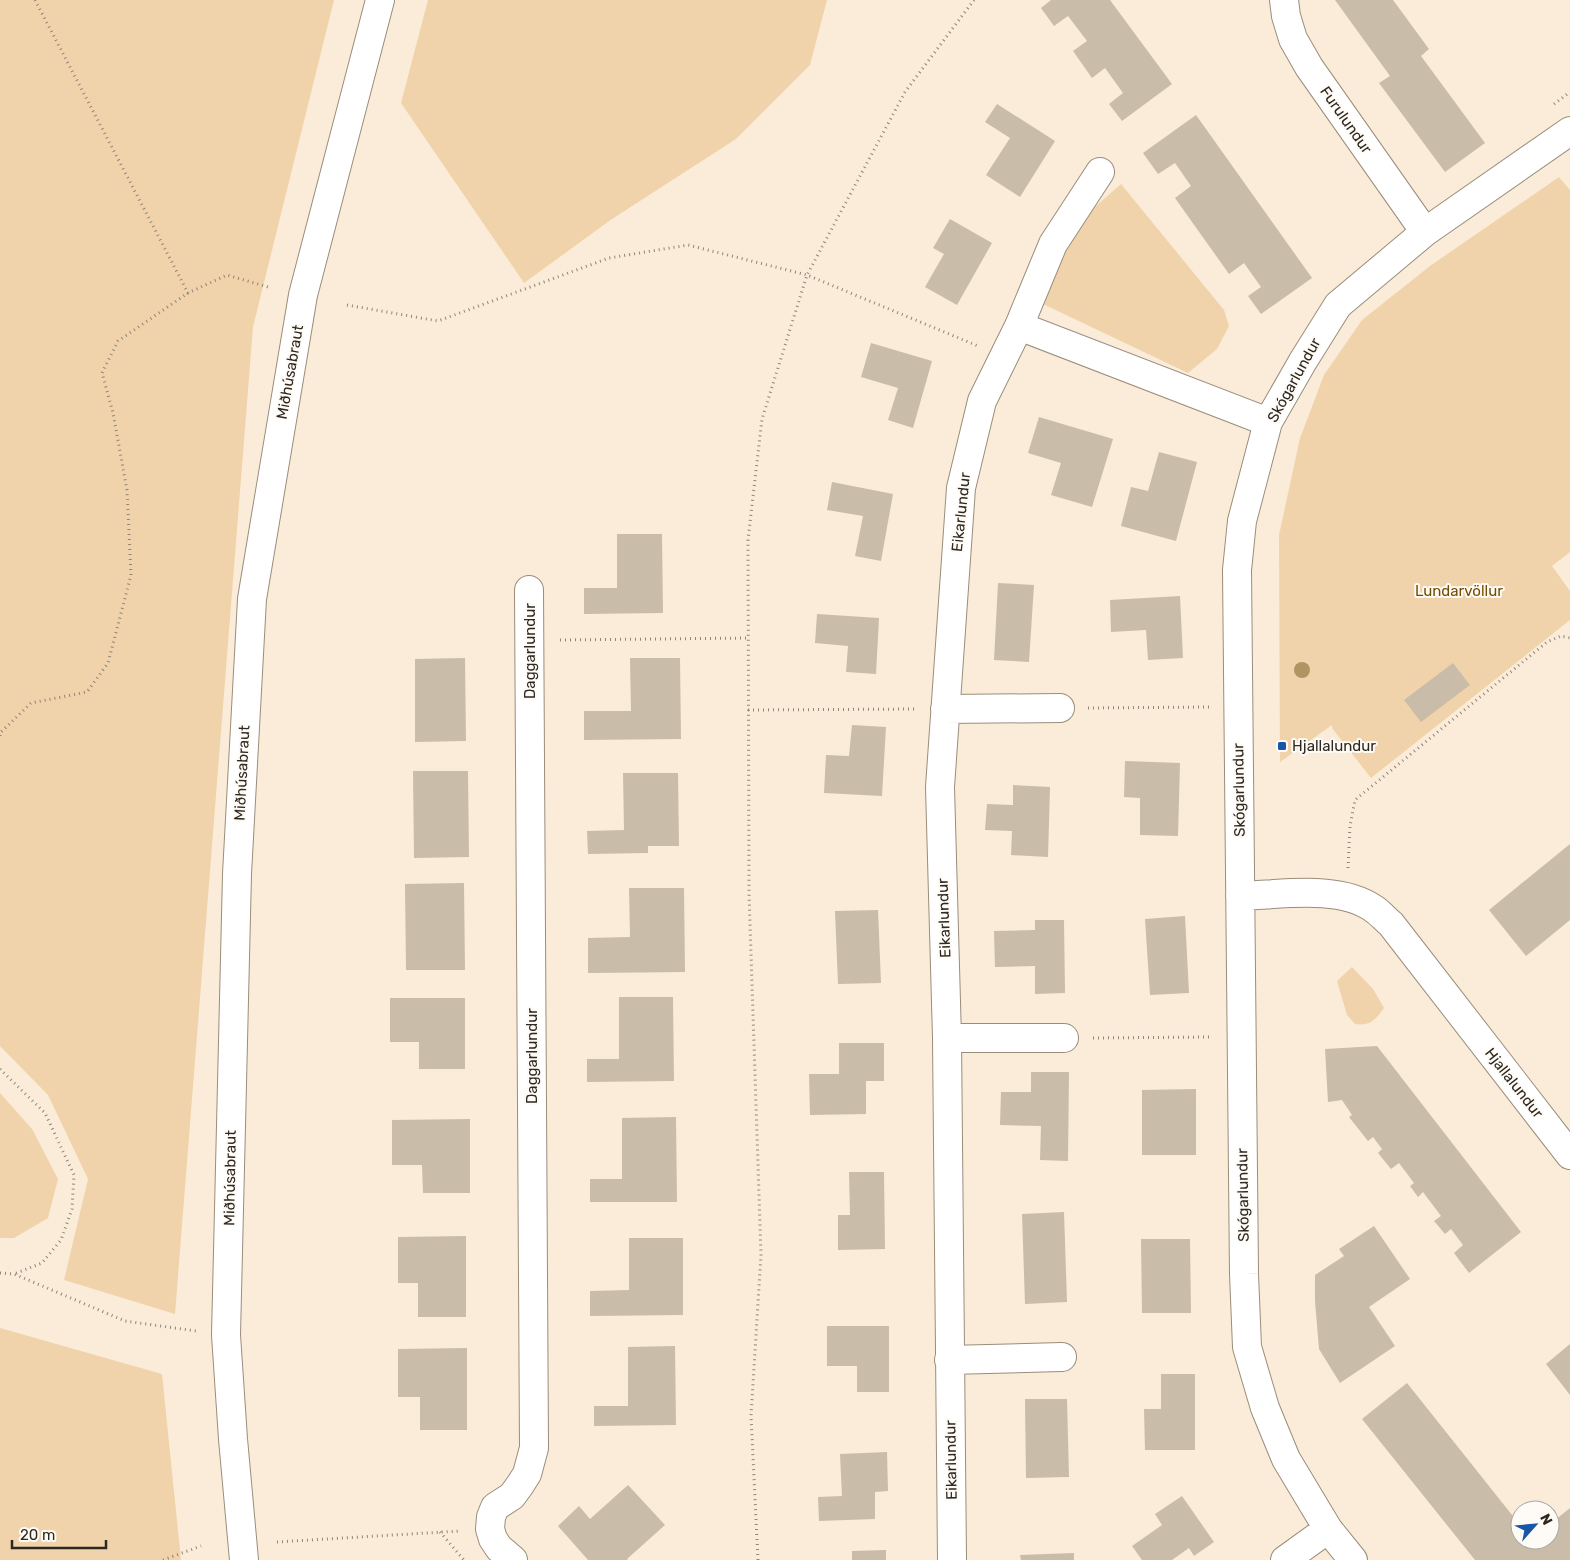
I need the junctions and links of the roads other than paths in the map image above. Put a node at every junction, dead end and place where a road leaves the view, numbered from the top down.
1 (380, 0) edge
2 (1284, 0) edge
3 (1570, 132) edge
4 (1100, 172) dead end
5 (1424, 232) junction
6 (1019, 326) junction
7 (1268, 422) junction
8 (529, 590) dead end
9 (945, 708) junction
10 (1060, 708) road end
11 (1240, 896) junction
12 (947, 1038) junction
13 (1064, 1038) road end
14 (1570, 1156) edge
15 (1062, 1357) dead end
16 (949, 1360) junction
17 (1328, 1529) junction
18 (244, 1560) edge
19 (513, 1560) edge
20 (952, 1560) edge
21 (1285, 1560) edge
22 (1353, 1560) edge

1 - 18 street, Miðhúsabraut
2 - 5 street, Furulundur
3 - 5 street, Skógarlundur
4 - 6 street, Eikarlundur
5 - 7 street, Skógarlundur
6 - 7 street
6 - 9 street, Eikarlundur
7 - 11 street, Skógarlundur
8 - 19 street, Daggarlundur
9 - 10 street
9 - 12 street, Eikarlundur
11 - 14 street, Hjallalundur
11 - 17 street, Skógarlundur
12 - 13 street
12 - 16 street, Eikarlundur
15 - 16 street
16 - 20 street, Eikarlundur
17 - 21 street
17 - 22 street, Skógarlundur

